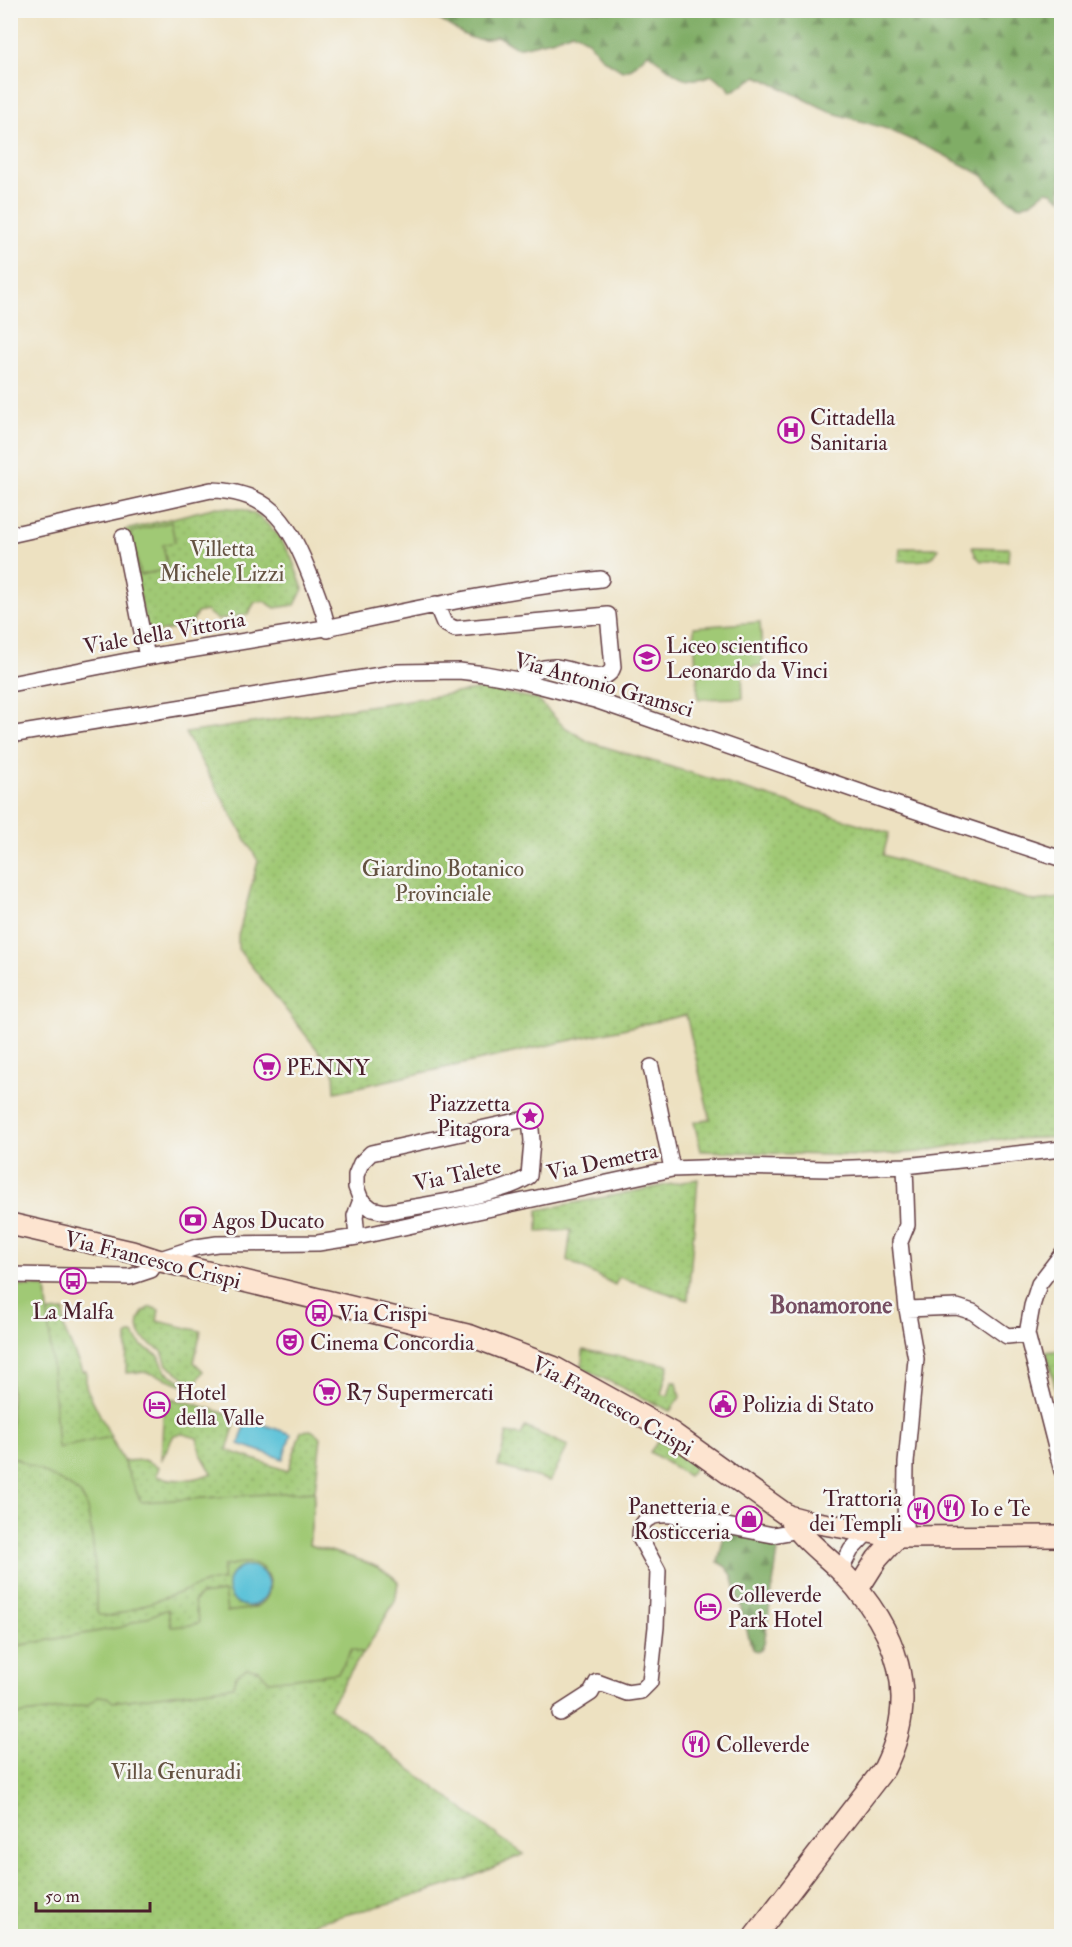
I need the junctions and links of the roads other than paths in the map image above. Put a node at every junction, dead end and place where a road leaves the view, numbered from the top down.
1 (10, 535) edge
2 (123, 537) dead end
3 (601, 579) dead end
4 (436, 604) junction
5 (328, 626) junction
6 (147, 657) junction
7 (518, 680) junction
8 (10, 684) edge
9 (10, 735) edge
10 (1062, 859) edge
11 (651, 1067) dead end
12 (1062, 1149) edge
13 (905, 1166) junction
14 (672, 1169) junction
15 (361, 1200) junction
16 (10, 1224) edge
17 (357, 1237) junction
18 (1062, 1254) edge
19 (157, 1260) junction
20 (10, 1275) edge
21 (907, 1309) junction
22 (1028, 1334) junction
23 (1062, 1471) edge
24 (791, 1521) junction
25 (868, 1532) junction
26 (1062, 1536) edge
27 (901, 1537) junction
28 (840, 1570) junction
29 (858, 1589) junction
30 (560, 1713) dead end
31 (755, 1936) edge

1 - 5 street
2 - 6 street
3 - 4 street, Viale della Vittoria
4 - 5 street, Viale della Vittoria
4 - 7 street
5 - 6 street, Viale della Vittoria
6 - 8 street, Viale della Vittoria
7 - 9 street, Via Antonio Gramsci
7 - 10 street, Via Antonio Gramsci
11 - 14 street
12 - 13 street, Via Demetra
13 - 14 street, Via Demetra
13 - 21 street
14 - 17 street, Via Demetra
15 - 15 street, Via Talete
15 - 17 street
16 - 19 main road, Via Francesco Crispi
17 - 19 street, Via Demetra
18 - 22 street
19 - 20 street, Via Demetra
19 - 24 main road, Via Francesco Crispi
21 - 22 street
21 - 27 street
22 - 23 street
24 - 25 main road
24 - 28 main road, Via Francesco Crispi
24 - 30 street
25 - 27 main road
25 - 28 street
26 - 27 main road
27 - 29 main road
28 - 29 main road, Via Francesco Crispi
29 - 31 main road, Via Francesco Crispi

